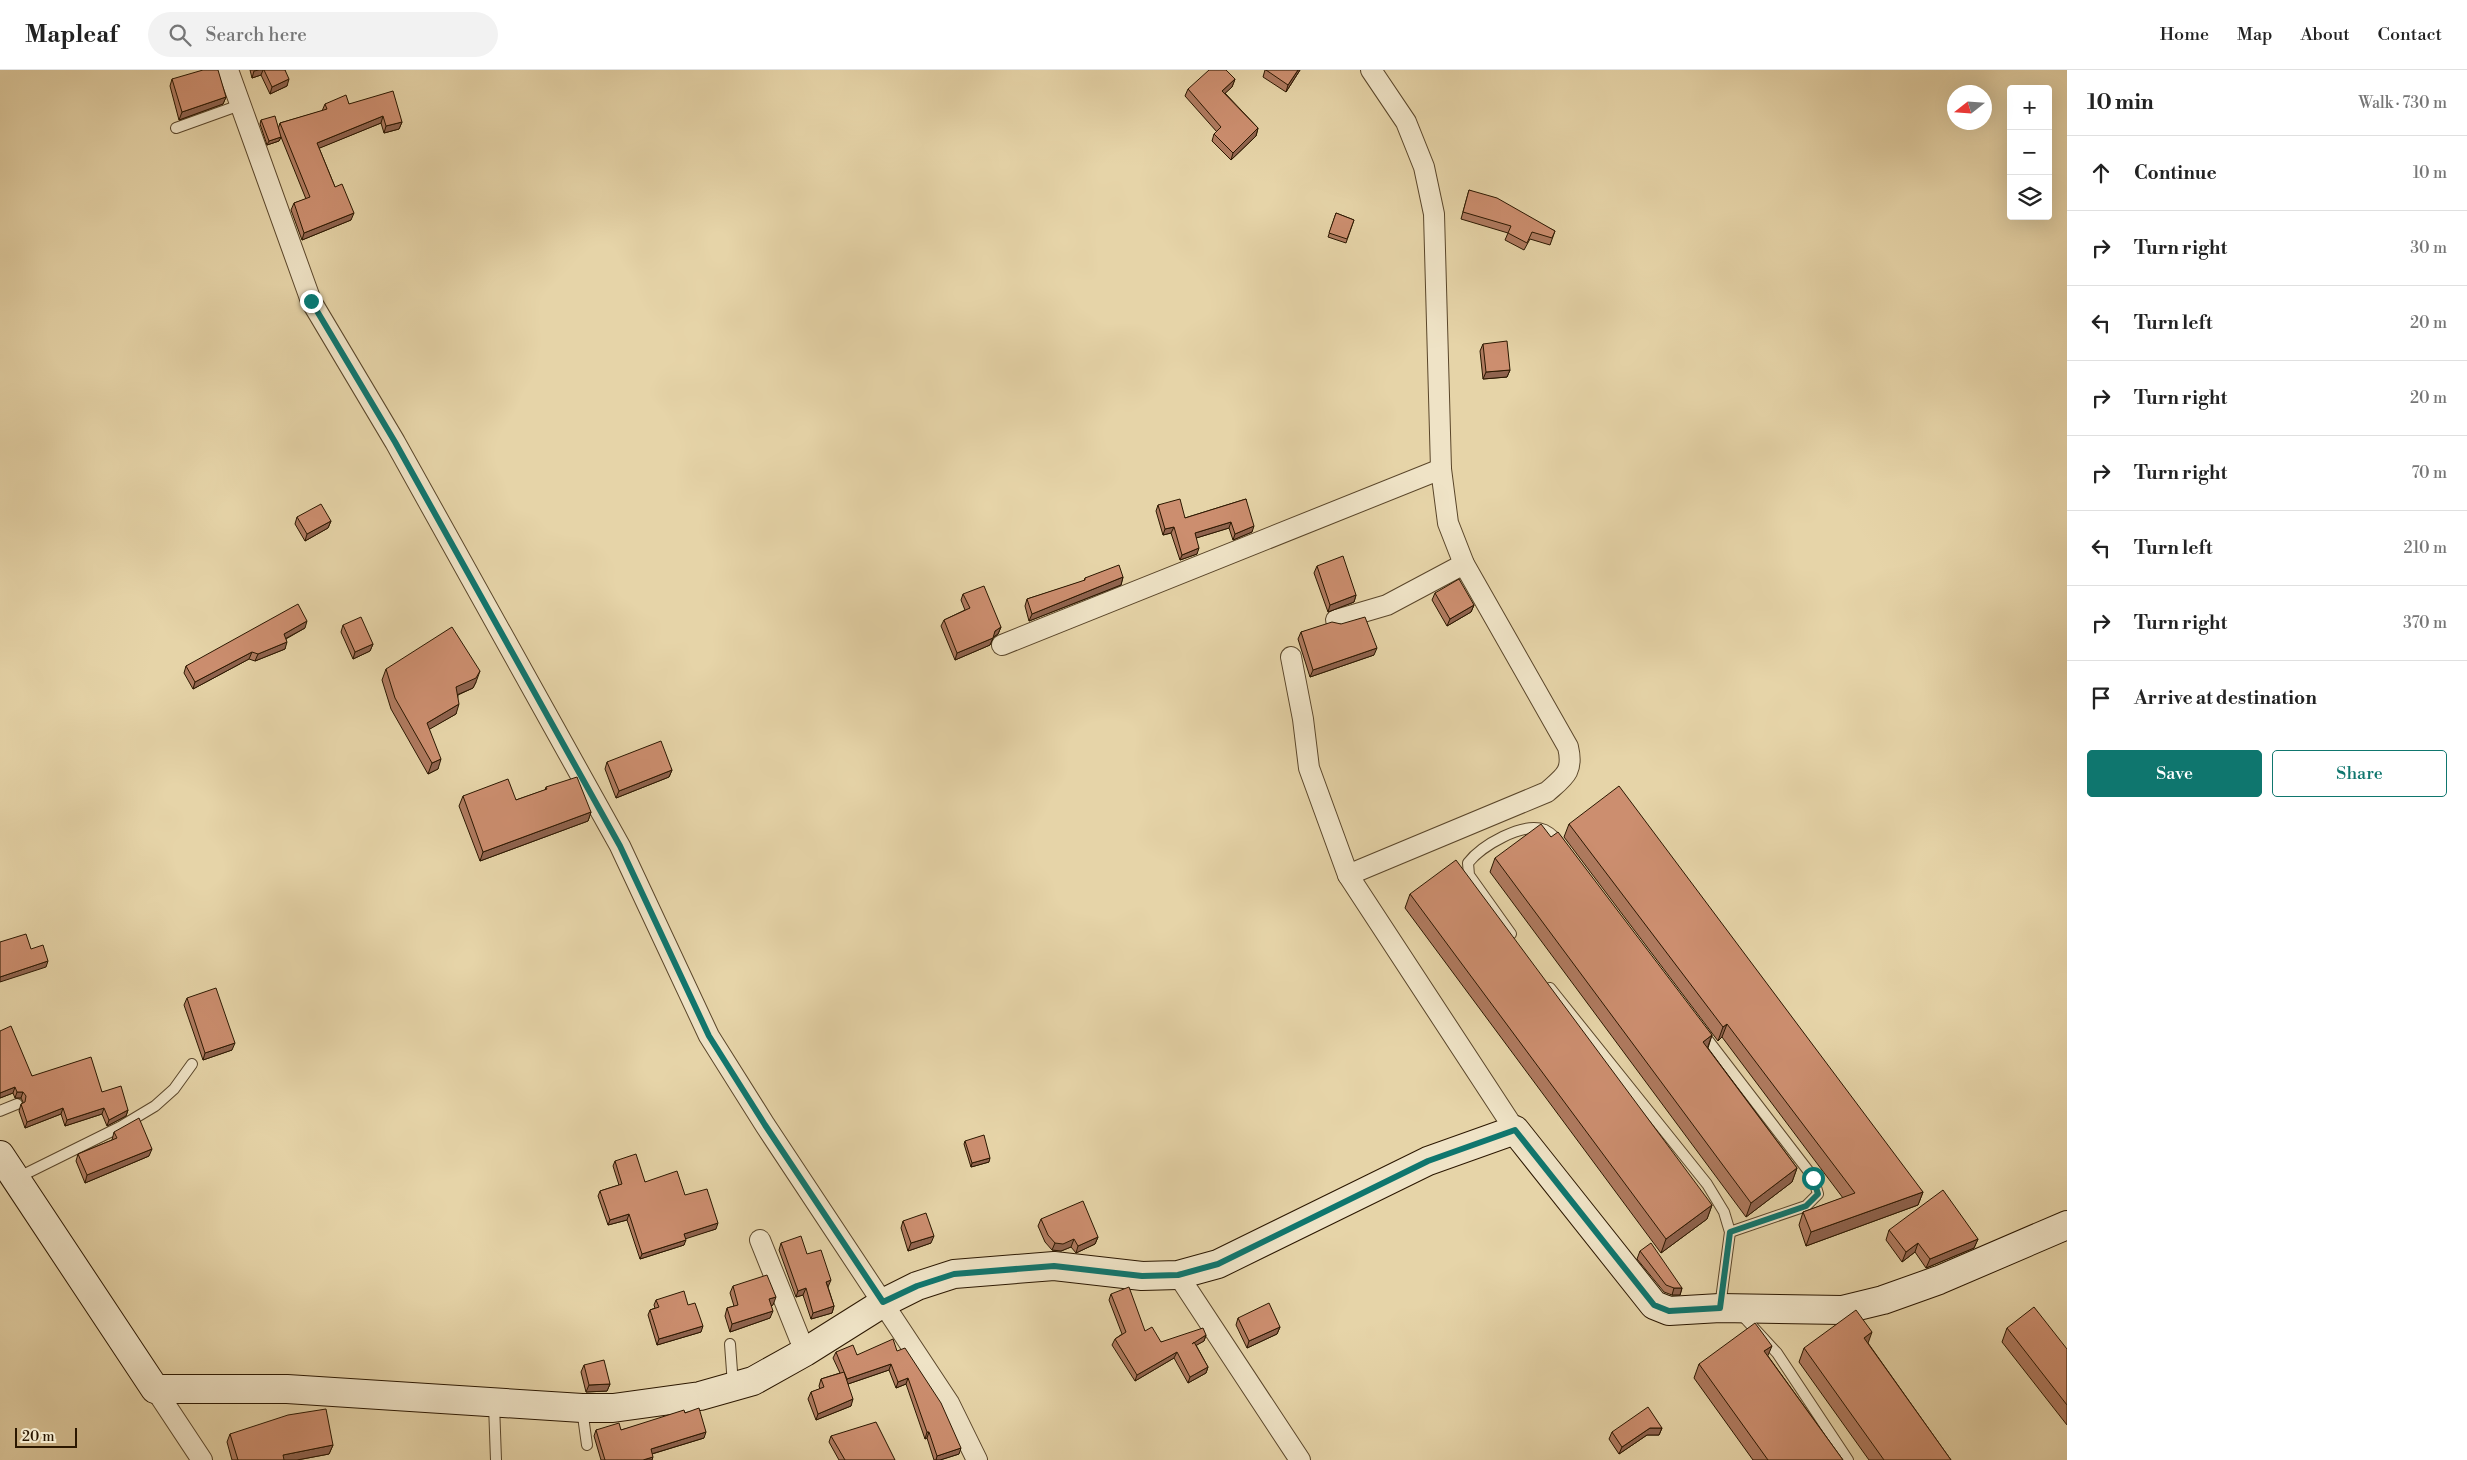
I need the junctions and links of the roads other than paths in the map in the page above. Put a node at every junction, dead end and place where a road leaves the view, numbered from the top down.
1 (228, 70) edge
2 (1371, 70) edge
3 (240, 105) junction
4 (176, 128) dead end
5 (1441, 469) junction
6 (1464, 564) junction
7 (1336, 620) dead end
8 (1002, 645) dead end
9 (1291, 658) dead end
10 (1568, 856) edge
11 (1348, 876) junction
12 (1518, 944) edge
13 (1546, 982) edge
14 (1693, 1020) edge
15 (192, 1064) dead end
16 (17, 1104) dead end
17 (0, 1111) edge
18 (1515, 1130) junction
19 (0, 1154) edge
20 (16, 1178) junction
21 (2067, 1225) edge
22 (1730, 1232) junction
23 (760, 1240) dead end
24 (1178, 1275) junction
25 (883, 1302) junction
26 (1728, 1308) junction
27 (730, 1344) dead end
28 (805, 1352) junction
29 (734, 1386) junction
30 (155, 1389) junction
31 (494, 1403) junction
32 (582, 1408) junction
33 (588, 1445) dead end
34 (202, 1460) edge
35 (496, 1460) edge
36 (977, 1460) edge
37 (1300, 1460) edge
38 (1848, 1460) edge

1 - 3 street
2 - 5 street
3 - 4 lane
3 - 25 street
5 - 6 street
5 - 8 street
6 - 7 street
6 - 11 street
9 - 11 street
10 - 12 lane
11 - 18 street
13 - 22 lane
14 - 22 lane
15 - 20 lane
16 - 17 lane
18 - 24 street
18 - 26 street
19 - 20 street
20 - 30 street
21 - 26 street
22 - 26 lane
23 - 28 street
24 - 25 street
24 - 37 street
25 - 28 street
25 - 36 street
26 - 38 lane
27 - 29 lane
28 - 29 street
29 - 32 street
30 - 31 street
30 - 34 street
31 - 32 street
31 - 35 lane
32 - 33 lane

